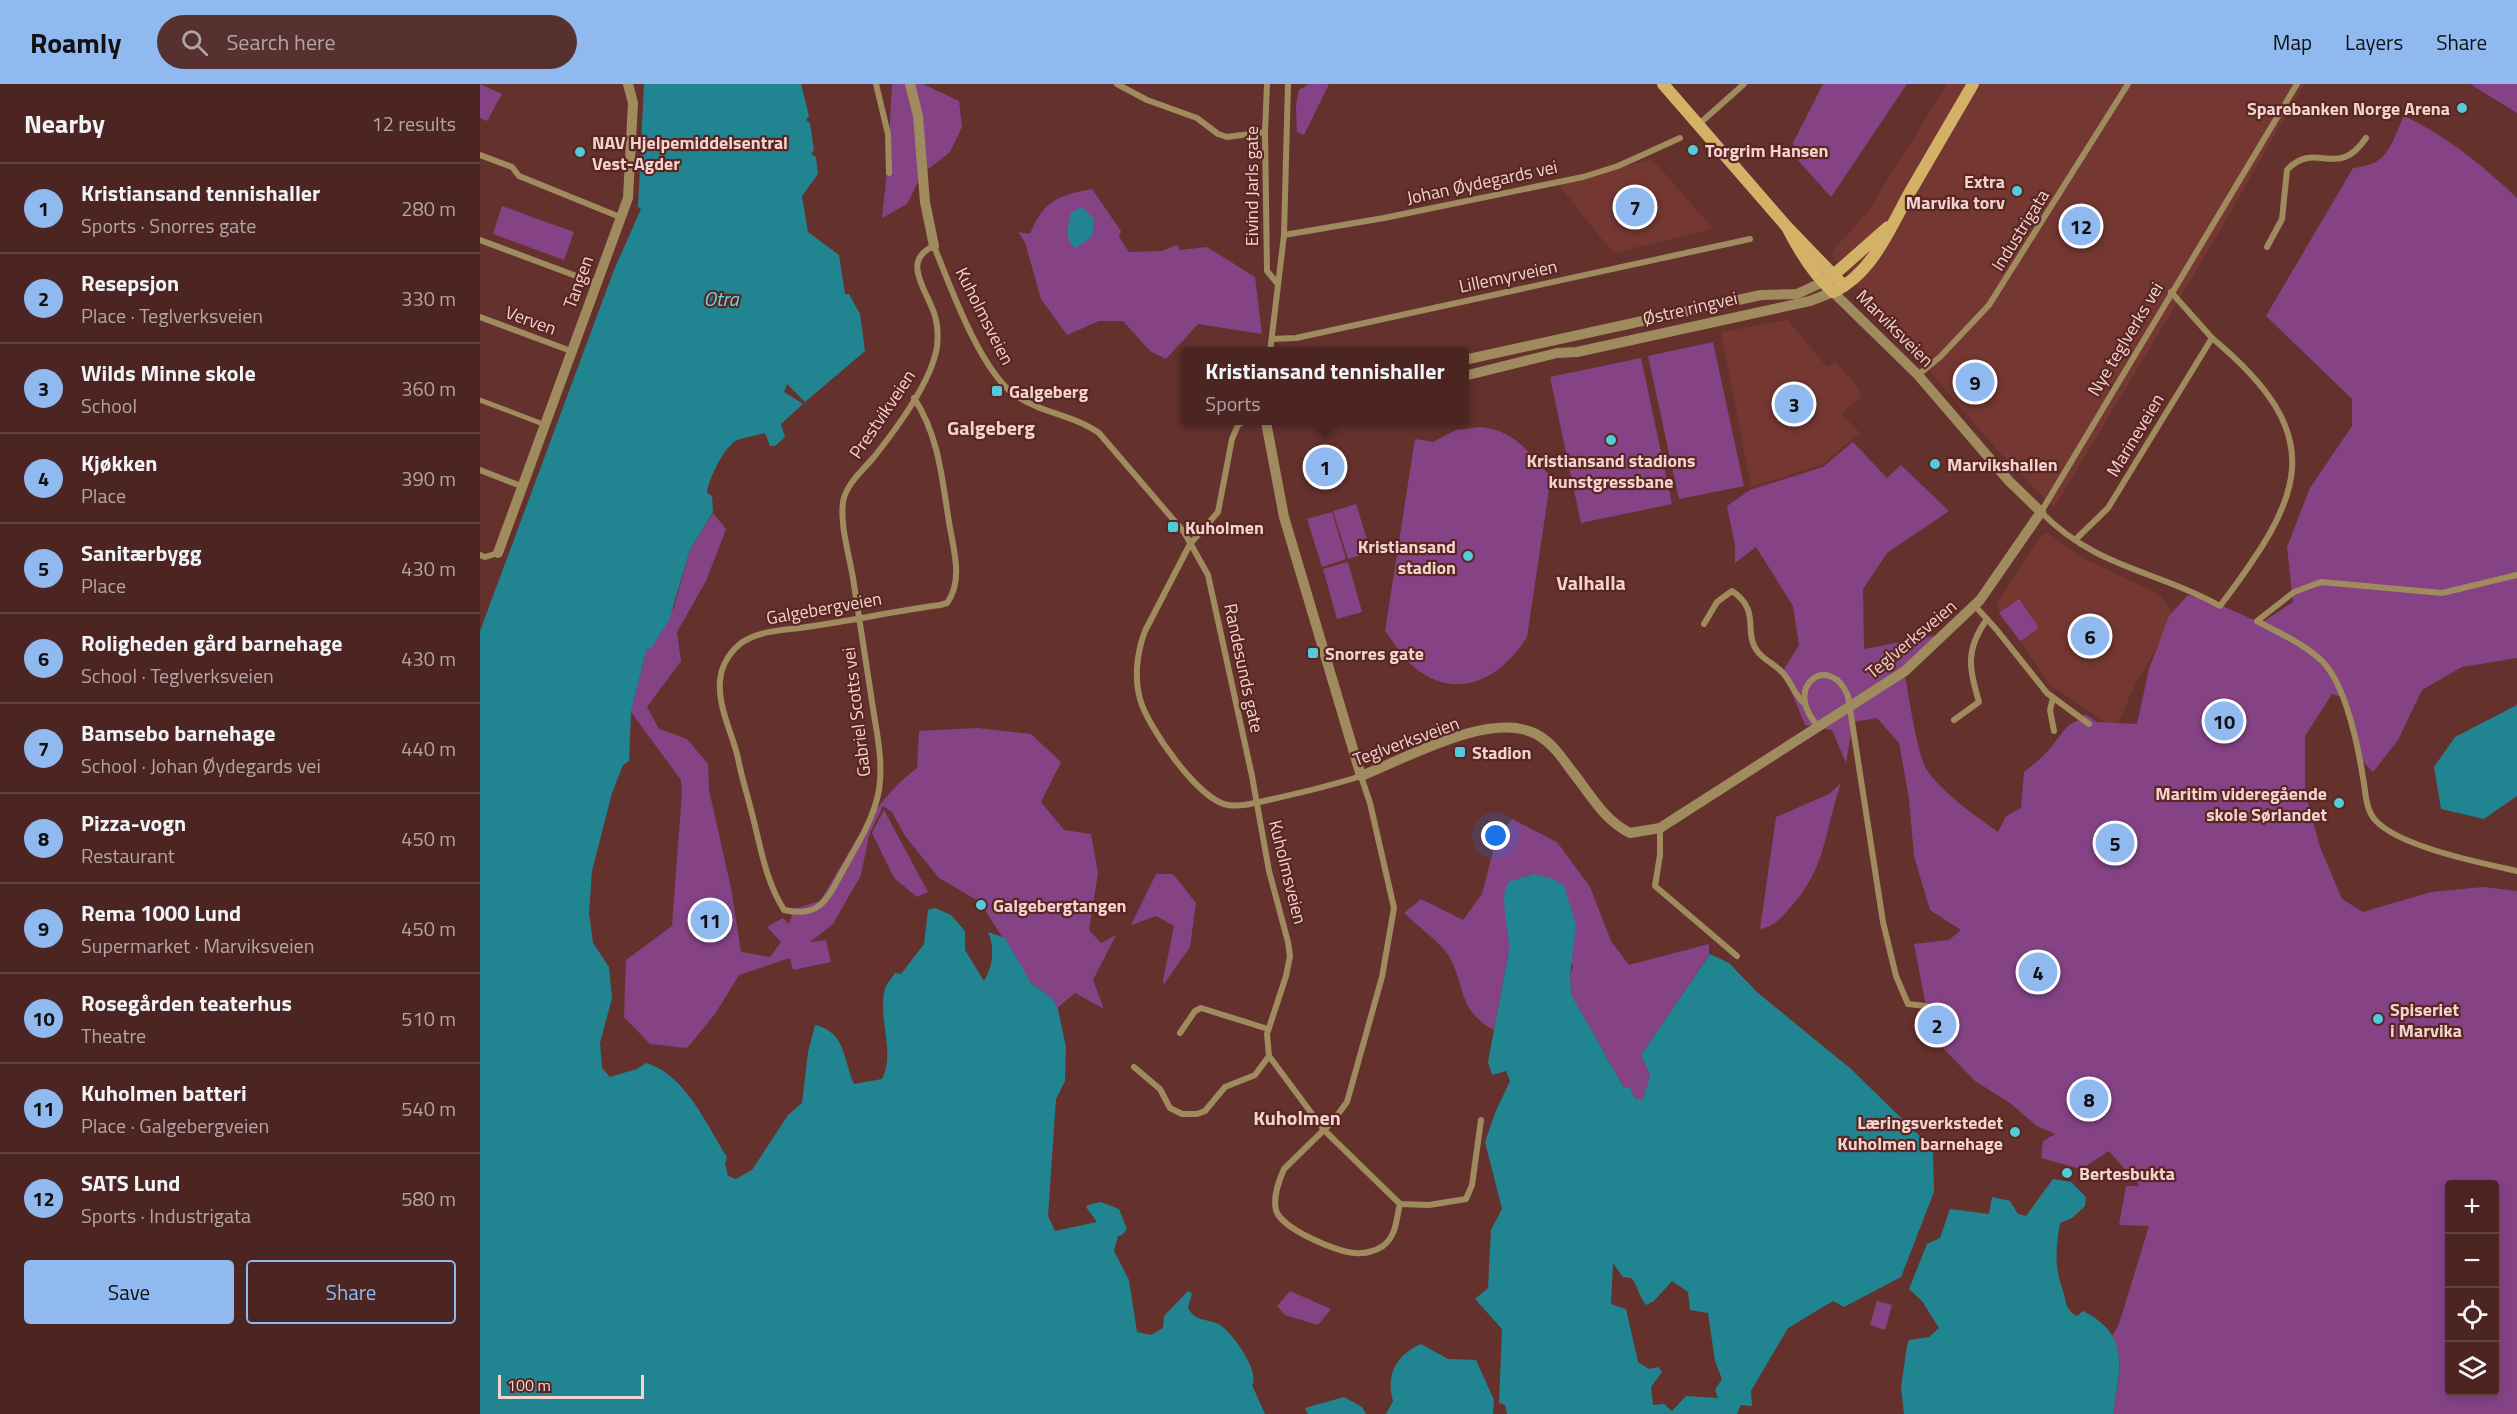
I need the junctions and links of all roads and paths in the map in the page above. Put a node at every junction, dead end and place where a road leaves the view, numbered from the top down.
1 (628, 84) edge
2 (876, 84) edge
3 (910, 84) edge
4 (1117, 84) edge
5 (1268, 84) edge
6 (1288, 84) edge
7 (1663, 84) edge
8 (1744, 84) edge
9 (1972, 84) edge
10 (2128, 84) edge
11 (2297, 84) edge
12 (1698, 124) junction
13 (1265, 132) junction
14 (1680, 138) dead end
15 (2366, 138) dead end
16 (480, 155) edge
17 (889, 173) dead end
18 (620, 217) junction
19 (1891, 224) junction
20 (1786, 227) junction
21 (1284, 235) junction
22 (1750, 238) dead end
23 (480, 240) edge
24 (934, 246) junction
25 (2266, 247) dead end
26 (1834, 276) junction
27 (1823, 282) junction
28 (595, 283) junction
29 (1277, 283) junction
30 (1839, 289) junction
31 (2171, 292) junction
32 (480, 317) edge
33 (2212, 338) junction
34 (1272, 339) junction
35 (1271, 347) edge
36 (571, 351) junction
37 (1469, 359) edge
38 (1469, 375) edge
39 (1918, 375) junction
40 (914, 398) junction
41 (480, 400) edge
42 (543, 424) junction
43 (1239, 425) edge
44 (1267, 425) edge
45 (480, 470) edge
46 (521, 486) junction
47 (844, 500) joint
48 (2041, 512) junction
49 (2075, 540) junction
50 (1190, 544) junction
51 (498, 553) joint
52 (480, 555) edge
53 (2517, 575) edge
54 (1975, 606) junction
55 (858, 617) junction
56 (1987, 619) junction
57 (1704, 624) dead end
58 (2053, 698) junction
59 (1804, 703) junction
60 (1954, 720) dead end
61 (2089, 724) dead end
62 (1820, 727) junction
63 (2054, 731) dead end
64 (1361, 776) junction
65 (1255, 803) junction
66 (1660, 828) junction
67 (2517, 871) edge
68 (784, 910) joint
69 (1737, 956) dead end
70 (1926, 1006) dead end
71 (1268, 1029) junction
72 (1180, 1033) dead end
73 (1269, 1056) junction
74 (1134, 1066) dead end
75 (1481, 1120) dead end
76 (1324, 1130) junction
77 (1400, 1203) junction

1 - 18 street, Tangen
2 - 17 street
3 - 24 street, Kuholmsveien
4 - 13 street
5 - 13 street, Eivind Jarls gate
6 - 21 street, Eivind Jarls gate
7 - 12 main road, Marviksveien
8 - 12 street
9 - 19 main road, Østre ringvei
10 - 39 street, Industrigata
11 - 31 street, Nye teglverks vei
12 - 20 main road, Marviksveien
13 - 29 street, Eivind Jarls gate
14 - 21 street, Johan Øydegards vei
15 - 25 street
16 - 18 street
18 - 28 street, Tangen
19 - 26 main road, Østre ringvei
19 - 30 main road, Østre ringvei
20 - 26 main road, Marviksveien
20 - 27 main road, Marviksveien
21 - 29 street, Eivind Jarls gate
22 - 34 street, Lillemyrveien
23 - 28 street
24 - 40 street, Prestvikveien
24 - 50 street, Kuholmsveien
26 - 27 main road, Østre ringvei
26 - 30 main road, Marviksveien
27 - 30 main road, Marviksveien
27 - 37 street, Østre ringvei
28 - 36 street, Tangen
29 - 34 street, Eivind Jarls gate
30 - 38 street, Østre ringvei
30 - 39 street, Marviksveien
31 - 33 street
31 - 48 street, Nye teglverks vei
32 - 36 street, Verven
33 - 49 street, Marineveien
33 - 49 street, Marviksveien
34 - 35 street, Eivind Jarls gate
36 - 42 street, Tangen
39 - 48 street, Marviksveien
40 - 47 street, Prestvikveien
40 - 55 street, Galgebergveien
41 - 42 street
42 - 46 street, Tangen
43 - 50 street, Kuholmsveien
44 - 64 street
45 - 46 street
46 - 51 street, Tangen
47 - 55 street, Gabriel Scotts vei
48 - 49 street, Marviksveien
48 - 54 street, Nye teglverks vei
50 - 65 street, Randesunds gate
50 - 65 street, Kuholmsveien
51 - 52 street, Tangen
53 - 67 street
54 - 56 street, Teglverksveien
54 - 62 street, Teglverksveien
55 - 68 street, Gabriel Scotts vei
55 - 68 street, Galgebergveien
56 - 58 street, Teglverksveien
56 - 60 street
57 - 59 street
58 - 61 street, Teglverksveien
58 - 63 street
59 - 62 street
59 - 70 street, Teglverksveien
62 - 66 street, Teglverksveien
64 - 65 street, Teglverksveien
64 - 66 street, Teglverksveien
64 - 76 street
65 - 71 street, Kuholmsveien
66 - 69 street
71 - 72 street
71 - 73 street, Kuholmsveien
73 - 74 street
73 - 76 street
75 - 77 street
76 - 77 street
76 - 77 street

